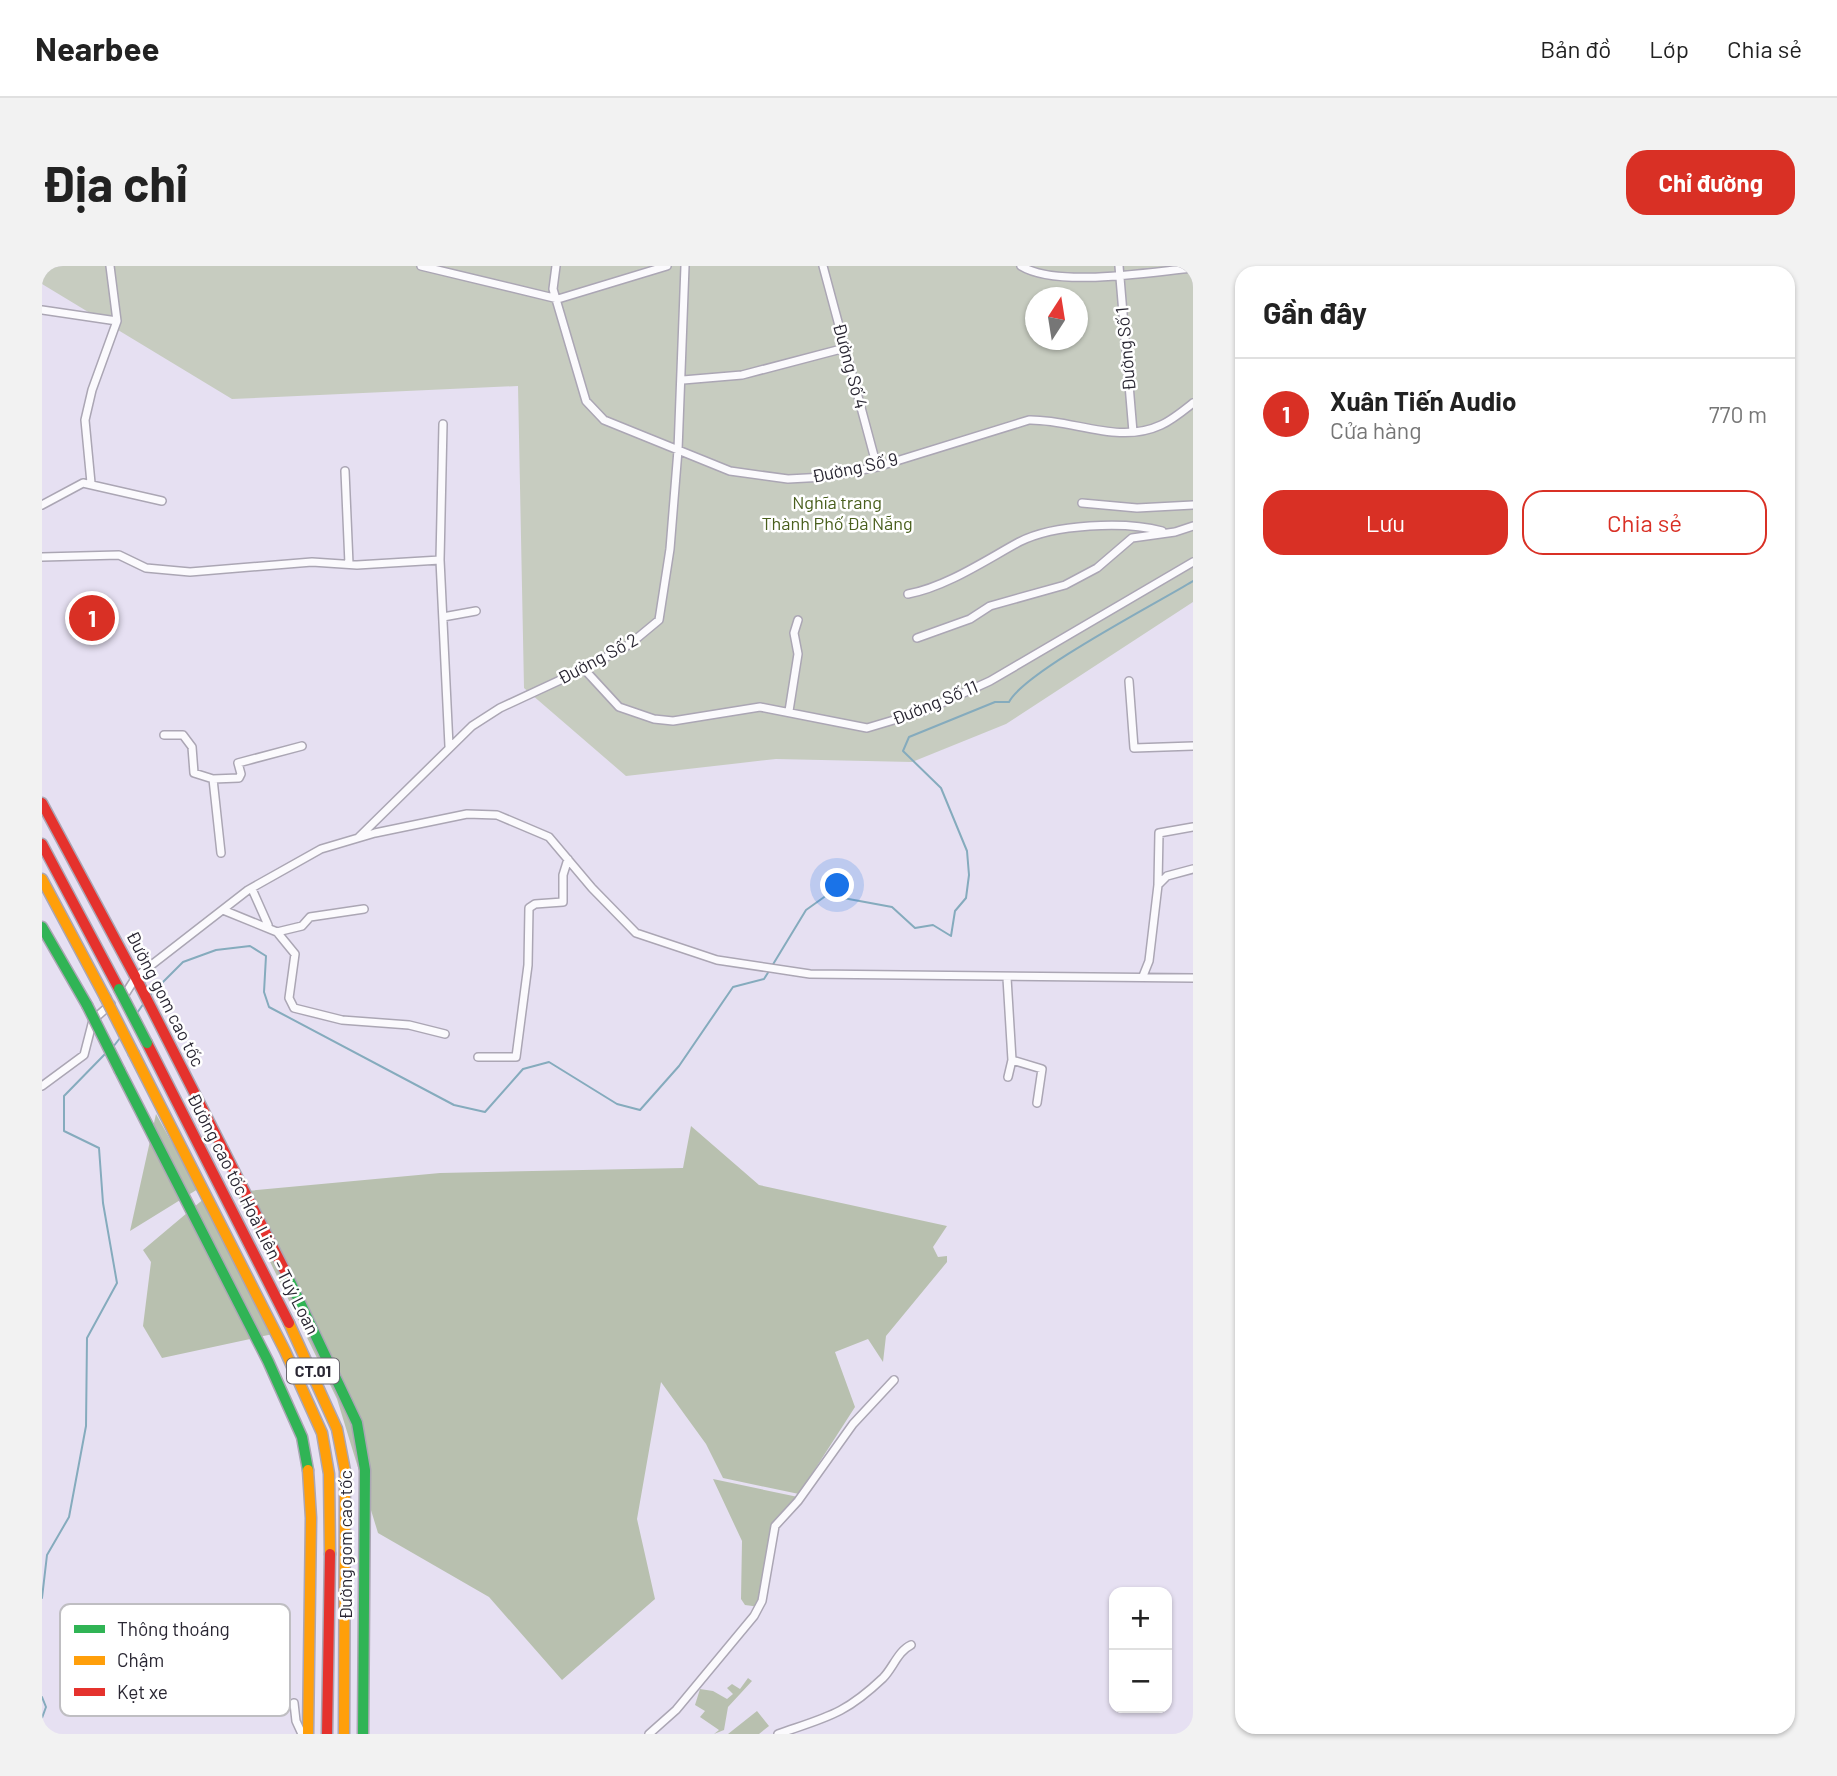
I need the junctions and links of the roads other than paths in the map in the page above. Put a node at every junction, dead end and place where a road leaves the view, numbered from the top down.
1 (110, 266) edge
2 (421, 266) edge
3 (555, 266) edge
4 (667, 266) edge
5 (685, 266) edge
6 (823, 266) edge
7 (1021, 266) edge
8 (451, 268) edge
9 (1193, 268) edge
10 (1120, 270) edge
11 (558, 299) junction
12 (42, 310) edge
13 (117, 321) junction
14 (845, 348) junction
15 (682, 380) junction
16 (1193, 404) edge
17 (443, 424) dead end
18 (1133, 432) junction
19 (678, 450) junction
20 (877, 467) junction
21 (345, 471) dead end
22 (91, 483) junction
23 (162, 501) dead end
24 (1082, 503) dead end
25 (42, 505) edge
26 (1193, 505) edge
27 (1193, 526) edge
28 (1168, 533) junction
29 (42, 557) edge
30 (440, 559) junction
31 (1193, 562) edge
32 (349, 564) junction
33 (908, 594) dead end
34 (476, 611) dead end
35 (443, 617) junction
36 (798, 620) dead end
37 (917, 638) dead end
38 (584, 669) junction
39 (1129, 681) dead end
40 (789, 711) junction
41 (164, 735) dead end
42 (302, 746) dead end
43 (449, 746) junction
44 (1193, 746) edge
45 (213, 779) junction
46 (42, 803) edge
47 (1193, 827) edge
48 (358, 838) junction
49 (42, 844) edge
50 (221, 853) dead end
51 (568, 859) junction
52 (1192, 868) edge
53 (42, 879) edge
54 (1158, 885) junction
55 (252, 889) junction
56 (364, 909) dead end
57 (223, 910) junction
58 (268, 925) dead end
59 (42, 927) edge
60 (277, 932) junction
61 (1143, 976) junction
62 (1007, 978) junction
63 (1193, 978) edge
64 (136, 979) junction
65 (445, 1034) dead end
66 (478, 1057) dead end
67 (1012, 1060) junction
68 (1008, 1077) dead end
69 (42, 1086) edge
70 (1037, 1103) dead end
71 (894, 1380) dead end
72 (911, 1645) dead end
73 (293, 1703) dead end
74 (302, 1734) edge
75 (308, 1734) edge
76 (327, 1734) edge
77 (344, 1734) edge
78 (363, 1734) edge
79 (649, 1734) edge
80 (778, 1734) edge

1 - 13 street
2 - 8 street
3 - 11 street, Đường Số 9
4 - 11 street
5 - 15 street, Đường Số 2
6 - 14 street, Đường Số 4
7 - 10 street
8 - 11 street
9 - 10 street
10 - 18 street, Đường Số 1
11 - 19 street, Đường Số 9
12 - 13 street
13 - 22 street
14 - 15 street
14 - 20 street, Đường Số 4
15 - 19 street, Đường Số 2
16 - 18 street, Đường Số 9
17 - 30 street
18 - 20 street, Đường Số 9
19 - 20 street, Đường Số 9
19 - 38 street, Đường Số 2
21 - 32 street
22 - 23 street
22 - 25 street
24 - 26 street
27 - 28 street
28 - 33 street
28 - 37 street
29 - 32 street
30 - 32 street
30 - 35 street
31 - 40 street, Đường Số 11
34 - 35 street
35 - 43 street
36 - 40 street
38 - 40 street, Đường Số 11
38 - 43 street, Đường Số 2
39 - 44 street
41 - 45 street
42 - 45 street
43 - 48 street, Đường Số 2
45 - 50 street
46 - 64 main road, Đường gom cao tốc
47 - 54 street
48 - 51 street
48 - 55 street
49 - 77 main road, Đường cao tốc Hoà Liên - Tuý Loan / CT.01, bridge
51 - 62 street
51 - 66 street
52 - 54 street
53 - 76 main road, Đường cao tốc Hoà Liên - Tuý Loan / CT.01, bridge
54 - 61 street
55 - 57 street
55 - 58 street
56 - 60 street
57 - 60 street
57 - 64 street
59 - 75 main road, Đường gom cao tốc, bridge
60 - 65 street
61 - 62 street
61 - 63 street
62 - 67 street
64 - 69 street
64 - 78 main road, Đường gom cao tốc
67 - 68 street
67 - 70 street
71 - 79 street
72 - 80 street
73 - 74 street

